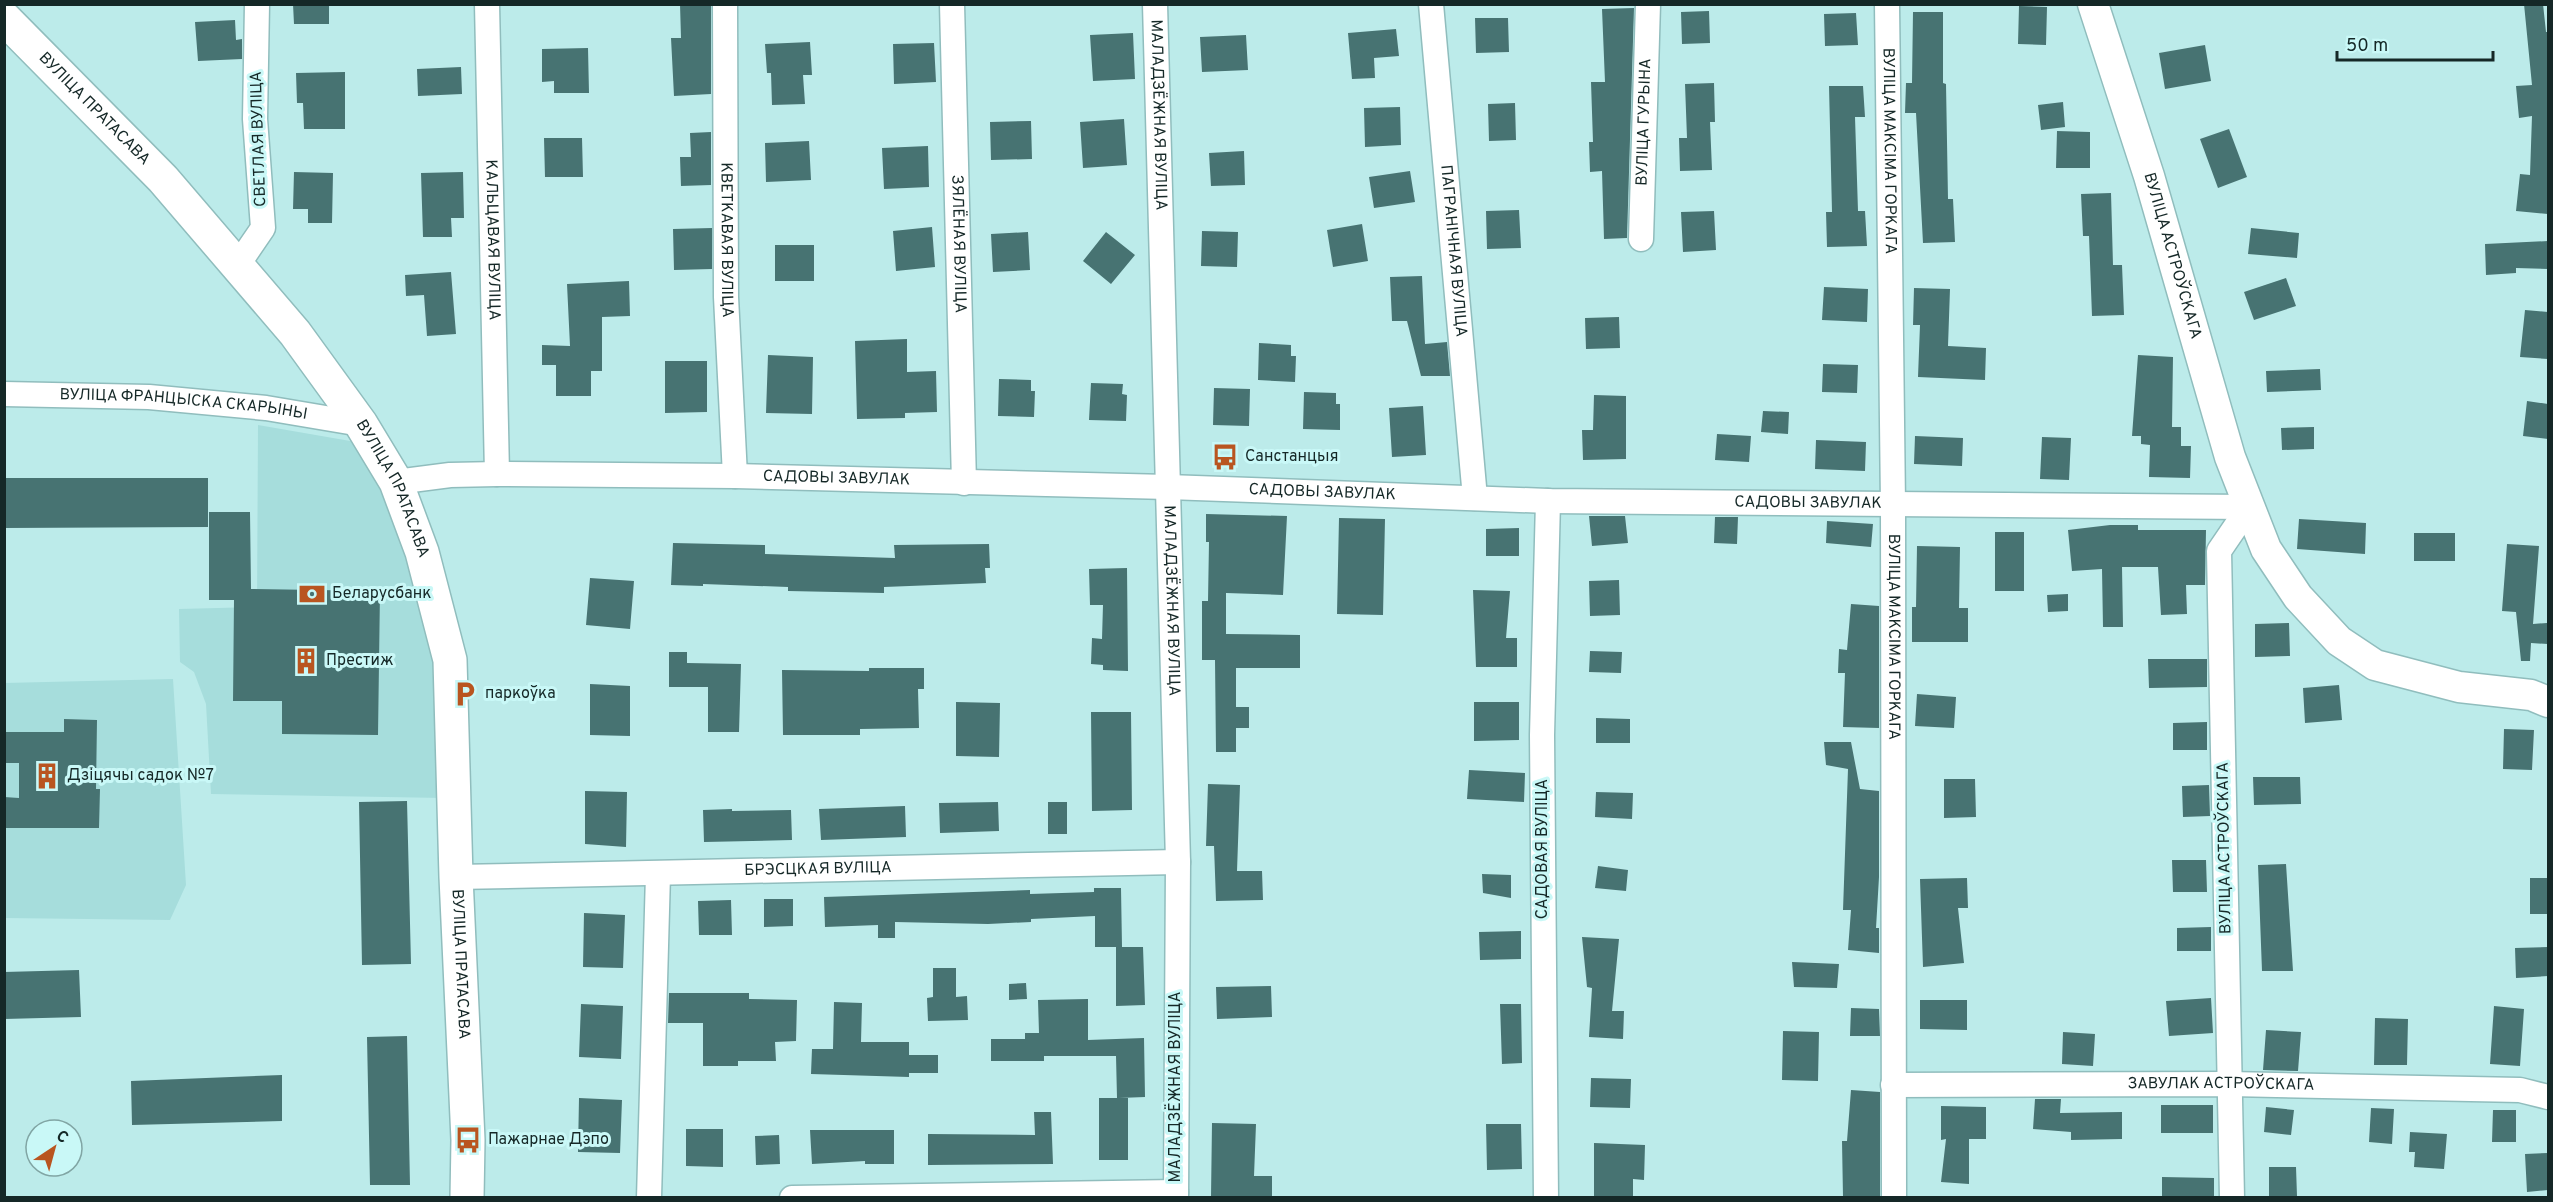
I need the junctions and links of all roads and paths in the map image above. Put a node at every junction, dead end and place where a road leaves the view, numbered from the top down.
1 (257, 4) edge
2 (487, 4) edge
3 (725, 4) edge
4 (952, 4) edge
5 (1155, 4) edge
6 (1431, 4) edge
7 (1648, 4) edge
8 (1887, 4) edge
9 (2093, 4) edge
10 (4, 18) edge
11 (1641, 238) dead end
12 (237, 266) junction
13 (4, 394) edge
14 (361, 424) junction
15 (497, 474) junction
16 (735, 476) junction
17 (396, 482) junction
18 (964, 483) junction
19 (1168, 486) junction
20 (1475, 498) junction
21 (1548, 501) junction
22 (1893, 505) junction
23 (2249, 507) junction
24 (2548, 702) edge
25 (1178, 862) junction
26 (658, 874) junction
27 (456, 877) junction
28 (2230, 1084) junction
29 (1893, 1085) junction
30 (2548, 1097) edge
31 (1176, 1195) edge
32 (467, 1197) edge
33 (649, 1197) edge
34 (792, 1197) edge
35 (1546, 1197) edge
36 (1894, 1197) edge
37 (2232, 1197) edge

1 - 12 street, СВЕТЛАЯ ВУЛІЦА
2 - 15 street, КАЛЬЦАВАЯ ВУЛІЦА
3 - 16 street, КВЕТКАВАЯ ВУЛІЦА
4 - 18 street, ЗЯЛЁНАЯ ВУЛІЦА
5 - 19 street, МАЛАДЗЁЖНАЯ ВУЛІЦА
6 - 20 street, ПАГРАНІЧНАЯ ВУЛІЦА
7 - 11 street, ВУЛІЦА ГУРЫНА
8 - 22 street, ВУЛІЦА МАКСІМА ГОРКАГА
9 - 23 street, ВУЛІЦА АСТРОЎСКАГА
10 - 12 main road, ВУЛІЦА ПРАТАСАВА
12 - 14 main road, ВУЛІЦА ПРАТАСАВА
13 - 14 street, ВУЛІЦА ФРАНЦЫСКА СКАРЫНЫ
14 - 17 main road, ВУЛІЦА ПРАТАСАВА
15 - 16 street, САДОВЫ ЗАВУЛАК
15 - 17 street, САДОВЫ ЗАВУЛАК
16 - 18 street, САДОВЫ ЗАВУЛАК
17 - 27 main road, ВУЛІЦА ПРАТАСАВА
18 - 19 street, САДОВЫ ЗАВУЛАК
19 - 20 street, САДОВЫ ЗАВУЛАК
19 - 25 street, МАЛАДЗЁЖНАЯ ВУЛІЦА
20 - 21 street, САДОВЫ ЗАВУЛАК
21 - 22 street, САДОВЫ ЗАВУЛАК
21 - 35 street, САДОВАЯ ВУЛІЦА
22 - 23 street, САДОВЫ ЗАВУЛАК
22 - 29 street, ВУЛІЦА МАКСІМА ГОРКАГА
23 - 24 street, ВУЛІЦА АСТРОЎСКАГА
23 - 28 street, ВУЛІЦА АСТРОЎСКАГА
25 - 26 street, БРЭСЦКАЯ ВУЛІЦА
25 - 31 street, МАЛАДЗЁЖНАЯ ВУЛІЦА
26 - 27 street, БРЭСЦКАЯ ВУЛІЦА
26 - 33 street
27 - 32 main road, ВУЛІЦА ПРАТАСАВА
28 - 29 street, ЗАВУЛАК АСТРОЎСКАГА
28 - 30 street, ЗАВУЛАК АСТРОЎСКАГА
28 - 37 street, ВУЛІЦА АСТРОЎСКАГА
29 - 36 street, ВУЛІЦА МАКСІМА ГОРКАГА
31 - 34 street

